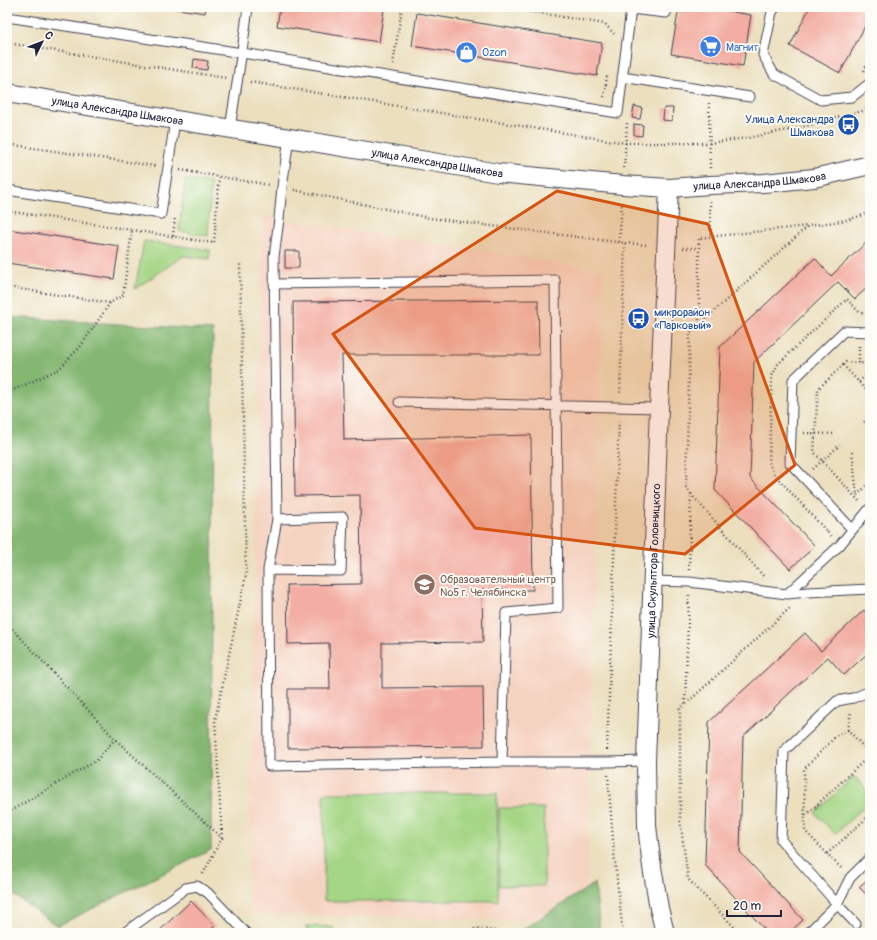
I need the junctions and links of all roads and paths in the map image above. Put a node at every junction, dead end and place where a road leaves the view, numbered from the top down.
1 (248, 7) edge
2 (402, 7) edge
3 (503, 7) edge
4 (620, 7) edge
5 (631, 9) junction
6 (772, 9) edge
7 (666, 13) dead end
8 (7, 17) edge
9 (613, 41) dead end
10 (7, 43) edge
11 (242, 53) junction
12 (870, 59) edge
13 (608, 69) dead end
14 (863, 72) dead end
15 (391, 77) junction
16 (622, 77) junction
17 (237, 79) junction
18 (870, 83) edge
19 (709, 91) junction
20 (7, 93) edge
21 (604, 97) dead end
22 (750, 97) dead end
23 (870, 108) edge
24 (175, 120) junction
25 (230, 129) junction
26 (289, 138) junction
27 (710, 143) junction
28 (870, 165) edge
29 (220, 176) dead end
30 (710, 185) junction
31 (669, 188) junction
32 (7, 190) edge
33 (7, 211) edge
34 (870, 213) edge
35 (808, 226) junction
36 (132, 230) junction
37 (711, 237) junction
38 (240, 264) dead end
39 (274, 284) junction
40 (7, 287) edge
41 (110, 303) junction
42 (699, 325) junction
43 (870, 332) edge
44 (870, 364) edge
45 (843, 365) junction
46 (870, 371) edge
47 (859, 382) junction
48 (7, 393) edge
49 (870, 394) edge
50 (400, 402) dead end
51 (555, 406) junction
52 (659, 408) junction
53 (870, 416) edge
54 (864, 422) dead end
55 (791, 432) junction
56 (815, 433) junction
57 (836, 434) dead end
58 (840, 445) dead end
59 (852, 452) dead end
60 (822, 461) junction
61 (804, 478) junction
62 (870, 483) edge
63 (691, 494) junction
64 (856, 496) junction
65 (869, 509) edge
66 (277, 519) junction
67 (852, 529) junction
68 (268, 570) junction
69 (652, 581) junction
70 (689, 582) junction
71 (870, 589) edge
72 (808, 592) junction
73 (783, 593) junction
74 (7, 623) edge
75 (869, 692) edge
76 (853, 698) junction
77 (685, 704) junction
78 (848, 730) junction
79 (115, 739) junction
80 (870, 755) edge
81 (646, 760) junction
82 (502, 762) junction
83 (7, 814) edge
84 (870, 814) edge
85 (805, 816) junction
86 (222, 838) junction
87 (827, 854) junction
88 (870, 857) edge
89 (850, 878) junction
90 (196, 886) junction
91 (837, 904) junction
92 (856, 924) dead end
93 (124, 933) edge
94 (246, 933) edge
95 (467, 933) edge
96 (507, 933) edge
97 (665, 933) edge
98 (740, 933) edge
99 (808, 933) edge

1 - 11 lane
2 - 15 path
3 - 9 path
4 - 5 lane
5 - 7 lane
5 - 16 lane
6 - 18 lane
8 - 11 lane
10 - 17 path
11 - 15 lane
11 - 17 lane
12 - 14 path
13 - 21 path
15 - 16 lane
16 - 19 lane
17 - 25 lane
17 - 27 path
19 - 22 lane
19 - 27 path
20 - 24 street, улица Александра Шмакова
23 - 27 path
24 - 25 street, улица Александра Шмакова
24 - 32 lane
25 - 26 street, улица Александра Шмакова
26 - 31 street, улица Александра Шмакова
26 - 39 lane
27 - 30 path
28 - 30 street, улица Александра Шмакова
29 - 36 path
30 - 31 street, улица Александра Шмакова
30 - 37 path
31 - 52 street, улица Скульптора Головницкого
33 - 36 path
34 - 35 path
35 - 37 path
35 - 42 path
36 - 41 path
37 - 42 path
38 - 86 path
39 - 51 lane
39 - 66 lane
40 - 41 path
41 - 48 path
42 - 63 path
43 - 55 lane
44 - 45 path
45 - 47 path
45 - 56 path
46 - 47 path
47 - 49 path
50 - 51 lane
51 - 52 lane
51 - 82 lane
52 - 69 street, улица Скульптора Головницкого
53 - 54 path
55 - 56 path
55 - 61 lane
56 - 57 path
56 - 60 path
58 - 60 path
59 - 64 path
60 - 61 path
60 - 64 path
61 - 67 lane
62 - 64 path
63 - 70 path
63 - 73 path
64 - 65 path
65 - 67 lane
66 - 68 lane
66 - 68 lane
67 - 73 lane
68 - 82 lane
69 - 70 lane
69 - 81 street, улица Скульптора Головницкого
70 - 73 lane
70 - 77 path
71 - 72 lane
72 - 73 lane
72 - 77 path
74 - 79 path
75 - 76 lane
76 - 78 path
76 - 91 lane
77 - 98 path
78 - 80 path
78 - 85 path
79 - 83 path
79 - 86 path
80 - 85 path
81 - 82 lane
81 - 97 street, улица Скульптора Головницкого
84 - 87 path
85 - 87 path
86 - 90 path
87 - 89 path
88 - 89 lane
89 - 91 lane
90 - 93 lane
90 - 94 lane
91 - 92 lane
91 - 99 lane
95 - 96 path

